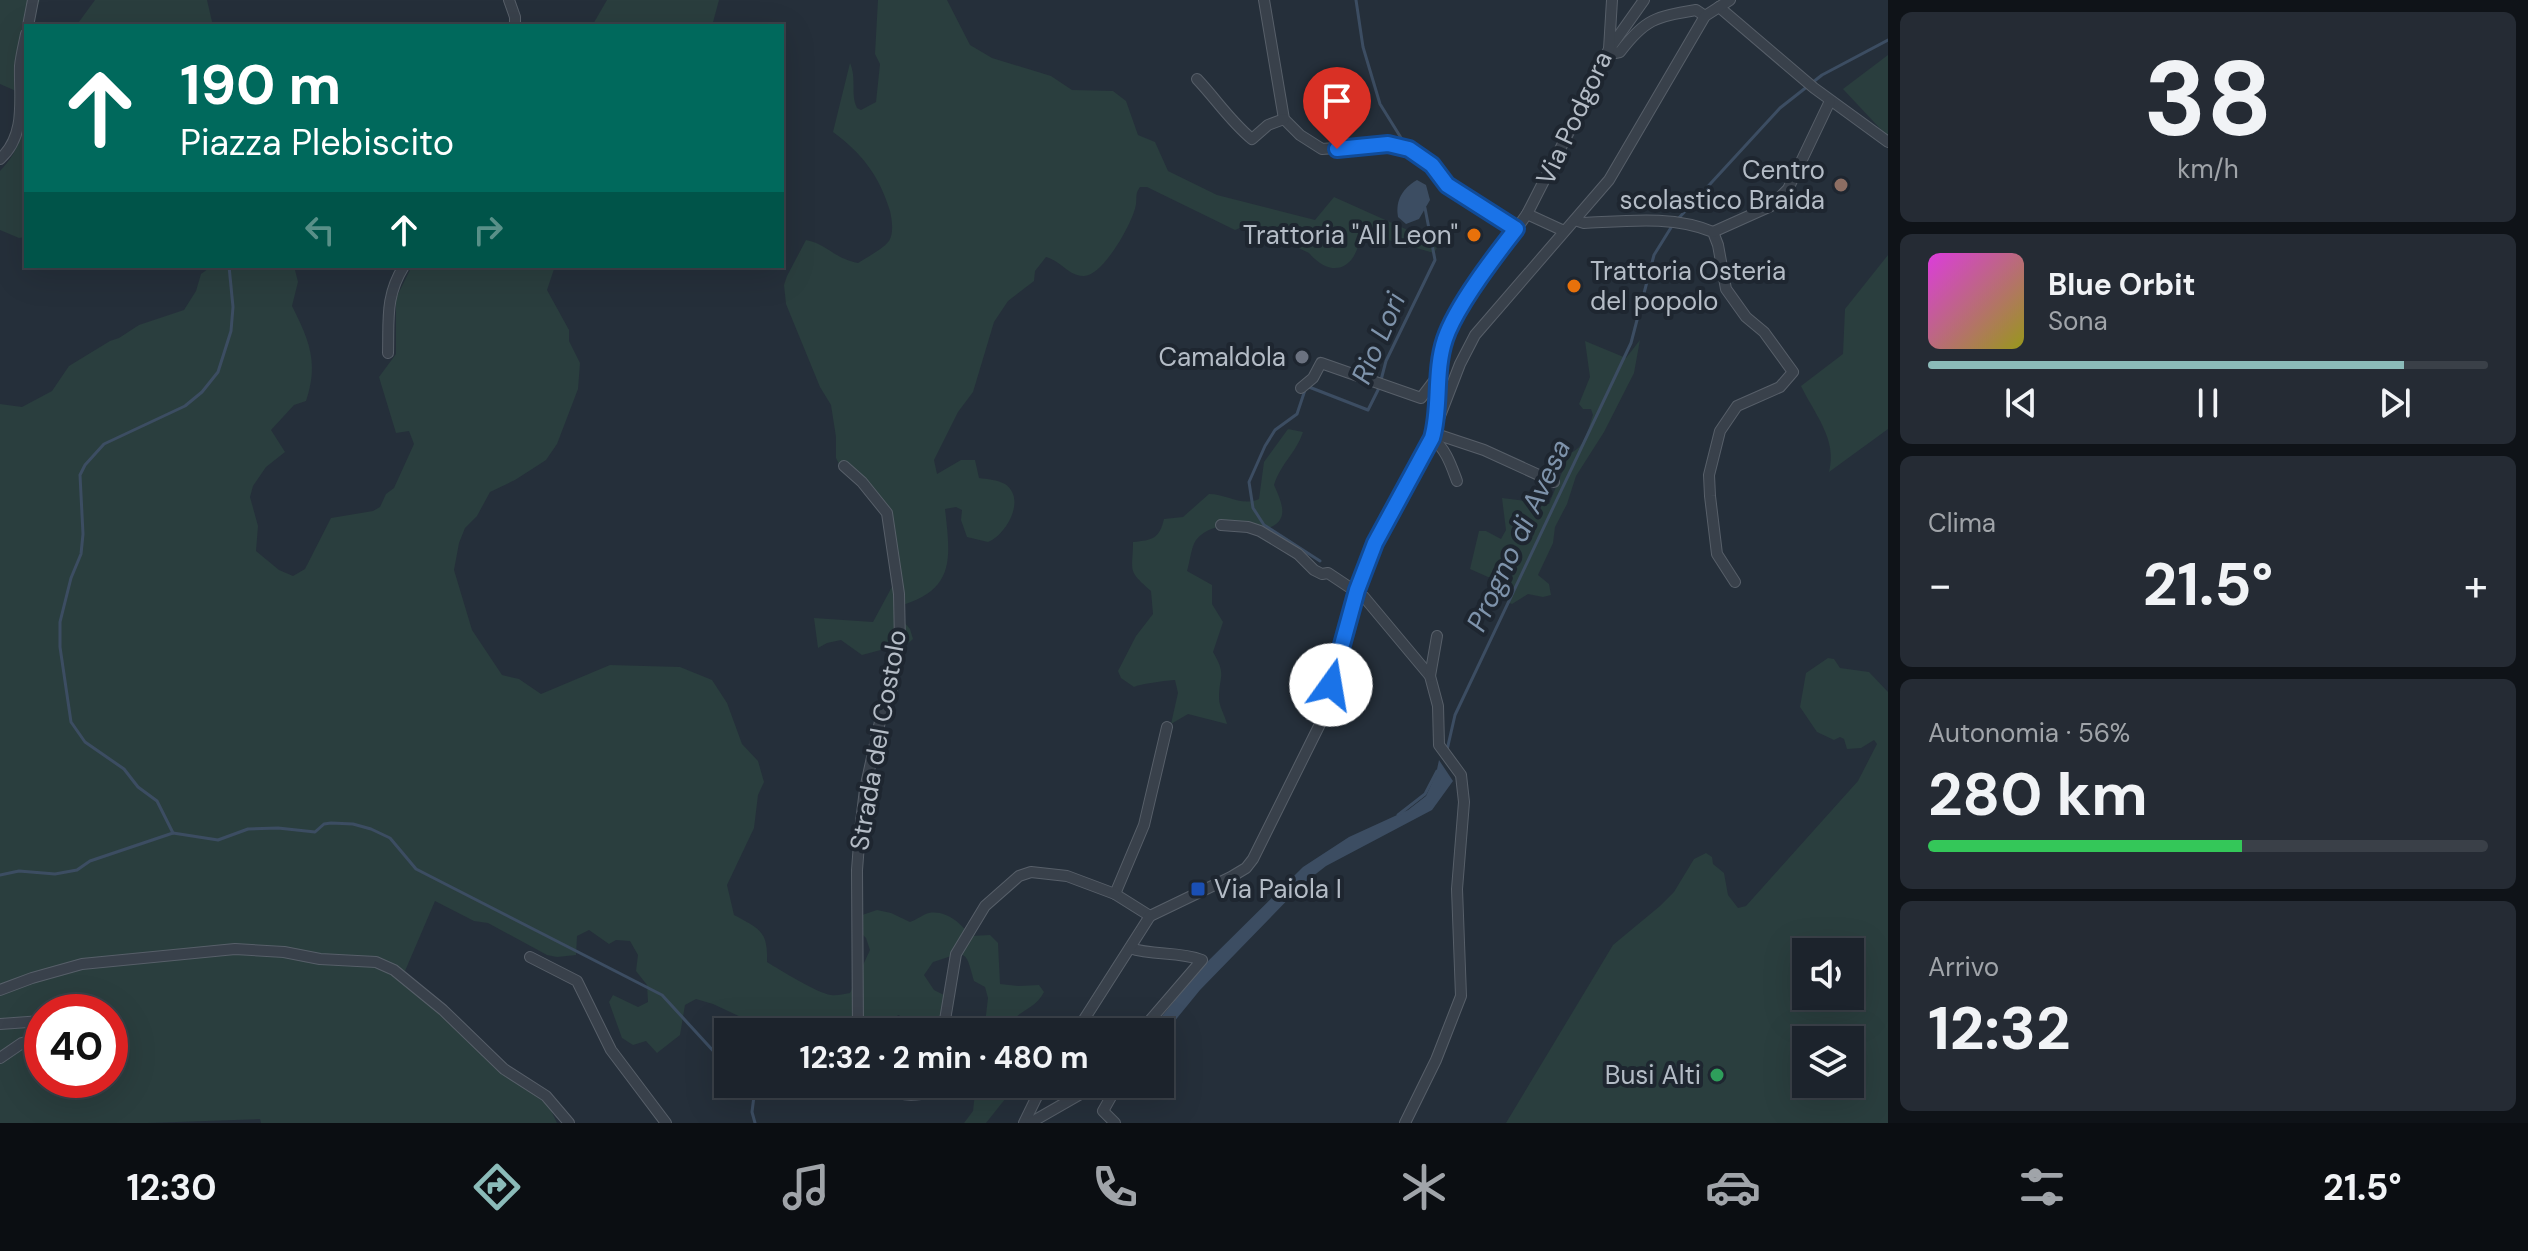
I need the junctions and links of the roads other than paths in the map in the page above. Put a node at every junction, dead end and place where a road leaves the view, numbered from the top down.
1 (33, 0) edge
2 (509, 0) edge
3 (1264, 0) edge
4 (1612, 0) edge
5 (1644, 0) edge
6 (1730, 0) edge
7 (1719, 7) junction
8 (1705, 16) junction
9 (28, 24) edge
10 (515, 24) edge
11 (24, 45) edge
12 (1609, 49) junction
13 (1197, 79) dead end
14 (1830, 101) junction
15 (1284, 119) junction
16 (1888, 142) edge
17 (0, 159) edge
18 (1527, 214) junction
19 (1575, 220) junction
20 (1516, 229) junction
21 (1564, 231) junction
22 (1713, 232) junction
23 (403, 268) edge
24 (388, 353) dead end
25 (1438, 376) junction
26 (1301, 388) dead end
27 (1434, 433) junction
28 (844, 466) dead end
29 (1457, 481) dead end
30 (1554, 482) dead end
31 (1221, 525) dead end
32 (1735, 582) dead end
33 (1357, 590) junction
34 (1437, 636) dead end
35 (1430, 676) junction
36 (1167, 727) dead end
37 (1115, 894) junction
38 (1150, 916) junction
39 (1130, 948) junction
40 (530, 957) dead end
41 (0, 990) edge
42 (858, 1018) edge
43 (945, 1018) edge
44 (1085, 1018) edge
45 (1152, 1018) edge
46 (24, 1022) edge
47 (0, 1024) edge
48 (24, 1042) edge
49 (0, 1058) edge
50 (1037, 1098) edge
51 (1073, 1098) edge
52 (1110, 1098) edge
53 (569, 1123) edge
54 (666, 1123) edge
55 (1027, 1123) edge
56 (1115, 1123) edge
57 (1405, 1123) edge

1 - 9 street
2 - 10 street
3 - 15 street
4 - 12 street, Via Podgora
5 - 12 street
6 - 7 street
7 - 8 street
7 - 14 street
8 - 12 street
8 - 19 street
11 - 17 street
12 - 18 street, Via Podgora
13 - 15 street
14 - 16 street
14 - 22 street
15 - 20 street
18 - 20 street, Via Podgora
18 - 21 street
19 - 21 street
19 - 22 street
20 - 25 street, Via Podgora
21 - 27 street
22 - 32 street
23 - 24 street
25 - 26 street
25 - 27 street, Via Podgora
27 - 29 street
27 - 30 street
27 - 33 street
28 - 42 street, Strada del Costolo
31 - 33 street
33 - 35 street
33 - 38 street
34 - 35 street
35 - 57 street
36 - 37 street
37 - 38 street
37 - 43 street
38 - 39 street
39 - 44 street
39 - 45 street
40 - 54 street
41 - 53 street
46 - 47 street
48 - 49 street
50 - 55 street
51 - 55 street
52 - 56 street

